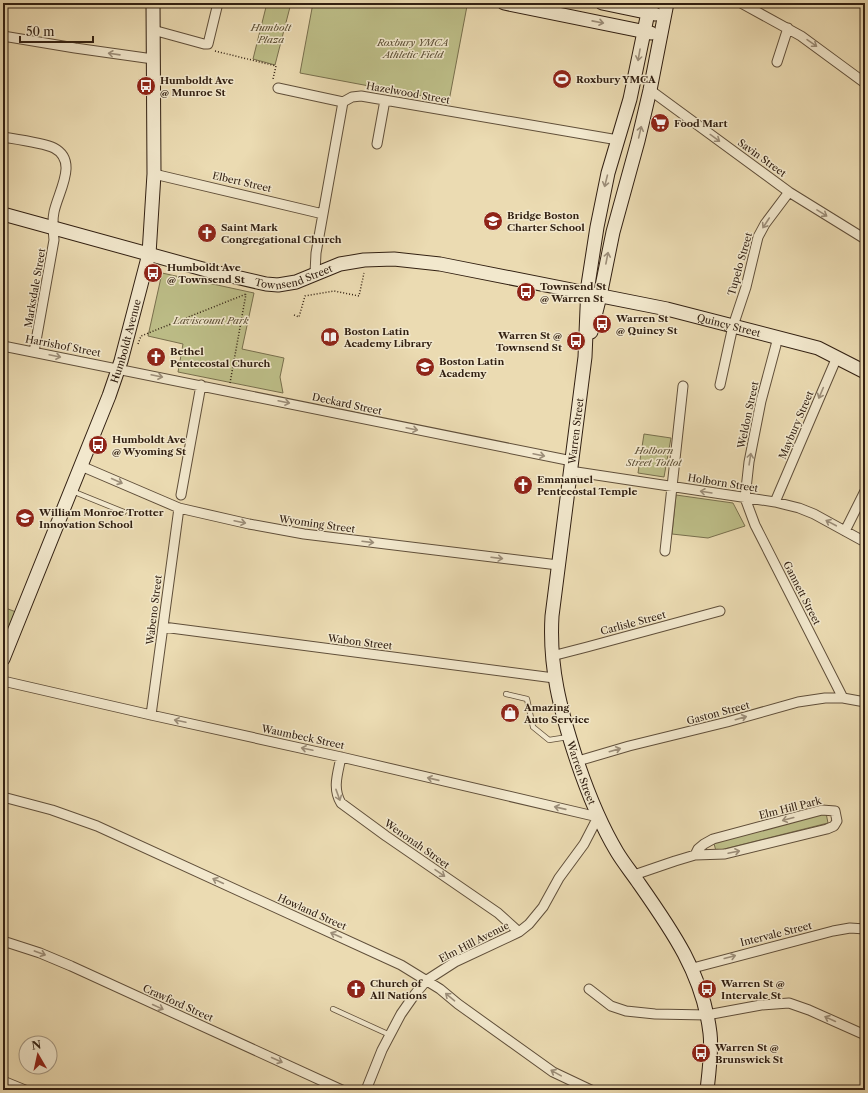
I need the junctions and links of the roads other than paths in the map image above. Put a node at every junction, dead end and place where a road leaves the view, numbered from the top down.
1 (153, 3) edge
2 (218, 3) edge
3 (504, 3) edge
4 (602, 3) edge
5 (667, 3) edge
6 (741, 3) edge
7 (649, 8) edge
8 (664, 17) junction
9 (788, 28) junction
10 (153, 30) junction
11 (644, 32) junction
12 (660, 35) junction
13 (3, 36) edge
14 (153, 59) junction
15 (777, 62) dead end
16 (865, 83) edge
17 (278, 88) road end
18 (650, 90) junction
19 (386, 100) junction
20 (343, 102) junction
21 (3, 137) edge
22 (618, 140) junction
23 (377, 144) dead end
24 (154, 174) junction
25 (789, 192) junction
26 (3, 214) edge
27 (323, 214) junction
28 (53, 227) junction
29 (865, 239) edge
30 (149, 254) junction
31 (315, 274) junction
32 (587, 294) junction
33 (600, 296) junction
34 (733, 326) junction
35 (776, 337) junction
36 (3, 346) edge
37 (34, 352) junction
38 (585, 357) junction
39 (837, 357) junction
40 (119, 368) junction
41 (865, 372) edge
42 (201, 385) junction
43 (720, 385) dead end
44 (683, 386) dead end
45 (81, 466) junction
46 (571, 466) junction
47 (673, 486) junction
48 (70, 491) junction
49 (865, 491) edge
50 (181, 495) dead end
51 (745, 498) junction
52 (775, 502) junction
53 (179, 508) junction
54 (124, 512) dead end
55 (845, 531) junction
56 (865, 542) edge
57 (665, 551) dead end
58 (558, 565) junction
59 (720, 611) dead end
60 (163, 627) junction
61 (552, 656) junction
62 (3, 659) edge
63 (554, 678) junction
64 (3, 681) edge
65 (506, 694) dead end
66 (843, 698) junction
67 (865, 702) edge
68 (151, 715) junction
69 (570, 737) junction
70 (341, 757) junction
71 (578, 761) junction
72 (3, 797) edge
73 (598, 817) junction
74 (695, 855) junction
75 (634, 875) junction
76 (865, 929) edge
77 (519, 932) junction
78 (3, 941) edge
79 (692, 968) junction
80 (427, 980) junction
81 (589, 989) dead end
82 (333, 1009) dead end
83 (707, 1015) junction
84 (390, 1035) junction
85 (865, 1035) edge
86 (3, 1082) edge
87 (25, 1090) edge
88 (342, 1090) edge
89 (366, 1090) edge
90 (591, 1090) edge
91 (707, 1090) edge

1 - 10 main road, Humboldt Avenue
2 - 10 street
3 -> 11 main road
4 - 7 main road
5 - 8 main road, Warren Street
6 - 9 street
7 - 8 main road
7 - 11 main road, Warren Street
8 - 12 main road, Warren Street
9 - 15 street
9 -> 16 street
10 - 14 main road, Humboldt Avenue
11 - 12 main road
11 -> 22 main road, Warren Street
12 - 18 main road, Warren Street
14 -> 13 street
14 - 24 main road, Humboldt Avenue
17 - 20 street
18 -> 25 street, Savin Street
33 -> 18 main road, Warren Street
19 - 20 street, Hazelwood Street
19 - 22 street, Hazelwood Street
19 - 23 street
20 - 27 street
21 - 28 street, Marksdale Street
22 -> 32 main road, Warren Street
24 - 27 street, Elbert Street
24 - 30 main road, Humboldt Avenue
25 -> 29 street, Savin Street
25 -> 34 street, Tupelo Street
26 - 28 main road, Townsend Street
27 - 31 street
28 - 30 main road, Townsend Street
28 - 37 street, Marksdale Street
30 - 31 main road, Townsend Street
30 - 40 main road, Humboldt Avenue
31 - 32 main road, Townsend Street
32 - 33 main road, Quincy Street
32 - 38 main road, Warren Street
33 - 34 main road, Quincy Street
33 - 38 main road, Warren Street
34 - 35 main road, Quincy Street
34 - 43 street, Tupelo Street
35 - 39 main road, Quincy Street
51 -> 35 street, Weldon Street
36 - 37 street, Harrishof Street
37 -> 40 street, Harrishof Street
38 - 46 main road, Warren Street
39 - 41 main road, Quincy Street
39 -> 52 street, Maybury Street
40 -> 42 street, Deckard Street
40 - 45 main road, Humboldt Avenue
42 -> 46 street, Deckard Street
42 - 50 street
44 - 47 street
45 - 48 main road, Humboldt Avenue
45 -> 53 street, Wyoming Street
46 - 47 street, Holborn Street
46 - 58 main road, Warren Street
51 -> 47 street, Holborn Street
47 - 57 street
48 - 54 lane
48 - 62 main road, Humboldt Avenue
49 - 55 street
51 - 52 street, Holborn Street
51 - 66 street, Gannett Street
55 -> 52 street, Holborn Street
53 -> 58 street, Wyoming Street
53 - 60 street, Wabeno Street
55 - 56 street, Holborn Street
58 - 61 main road, Warren Street
59 - 61 street, Carlisle Street
60 - 63 street, Wabon Street
60 - 68 street, Wabeno Street
61 - 63 main road, Warren Street
63 - 69 main road, Warren Street
64 - 68 street, Waumbeck Street
65 - 69 lane
66 - 67 street, Gaston Street
71 -> 66 street, Gaston Street
70 -> 68 street, Waumbeck Street
69 - 71 main road, Warren Street
73 -> 70 street, Waumbeck Street
70 -> 77 street, Wenonah Street
71 - 73 main road, Warren Street
80 -> 72 street, Howland Street
73 - 75 main road, Warren Street
73 - 77 street, Elm Hill Avenue
74 -> 74 street, Elm Hill Park
74 - 75 street, Elm Hill Park
75 - 79 main road, Warren Street
79 -> 76 street, Intervale Street
77 - 80 street, Elm Hill Avenue
78 -> 88 street, Crawford Street
79 - 83 main road, Warren Street
80 - 84 street, Elm Hill Avenue
90 -> 80 street, Howland Street
81 - 83 street
82 - 84 lane
85 -> 83 street
83 - 91 main road, Warren Street
84 - 89 street, Elm Hill Avenue
86 - 87 street

